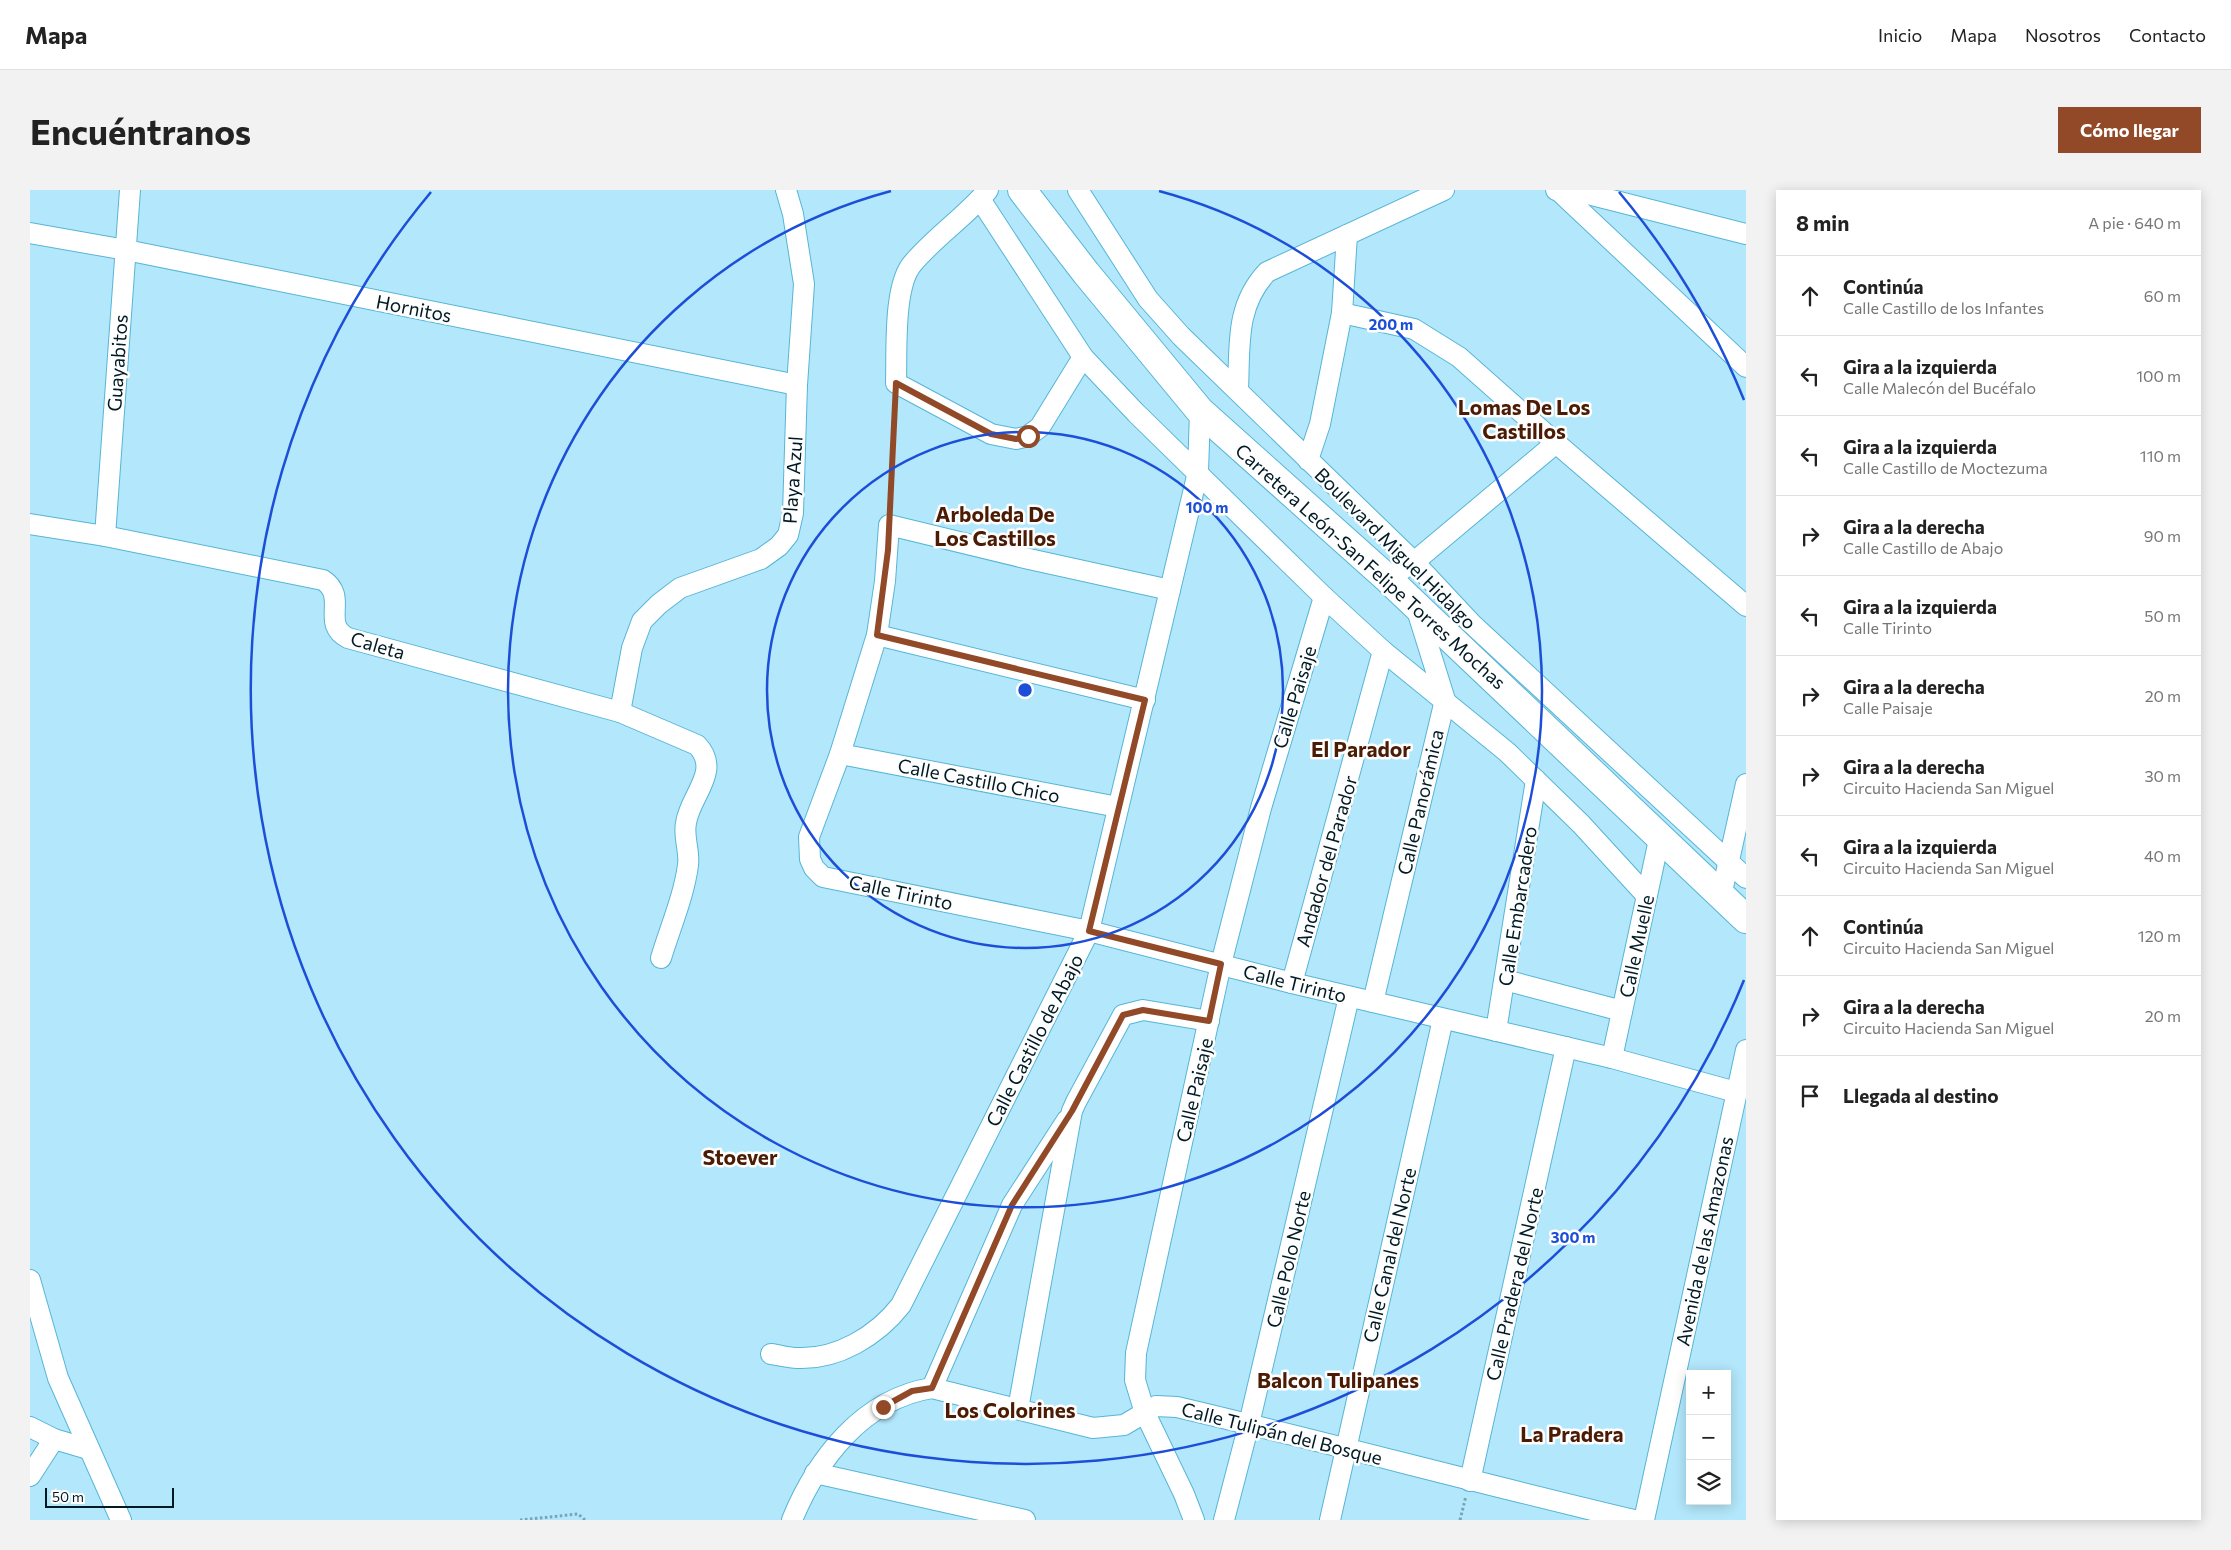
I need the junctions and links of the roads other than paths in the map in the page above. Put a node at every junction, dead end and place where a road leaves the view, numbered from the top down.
1 (130, 190) edge
2 (786, 190) edge
3 (1022, 190) edge
4 (1078, 190) edge
5 (1444, 190) edge
6 (1557, 190) edge
7 (1583, 192) edge
8 (984, 195) edge
9 (30, 233) edge
10 (1746, 234) edge
11 (1347, 235) junction
12 (126, 250) junction
13 (1342, 313) junction
14 (1084, 357) junction
15 (1746, 367) edge
16 (797, 385) junction
17 (1238, 390) junction
18 (1200, 411) junction
19 (1556, 443) junction
20 (1308, 460) junction
21 (1198, 472) junction
22 (30, 524) edge
23 (105, 536) junction
24 (1414, 562) junction
25 (1388, 579) junction
26 (1170, 590) junction
27 (1324, 598) junction
28 (1415, 605) junction
29 (1746, 606) edge
30 (877, 635) junction
31 (1383, 651) junction
32 (1145, 700) junction
33 (1445, 700) junction
34 (620, 712) junction
35 (840, 754) junction
36 (1536, 780) junction
37 (1746, 784) edge
38 (1118, 807) junction
39 (1660, 835) junction
40 (1729, 862) junction
41 (1746, 878) edge
42 (1646, 895) junction
43 (1722, 896) junction
44 (1746, 919) edge
45 (1089, 931) junction
46 (661, 958) dead end
47 (1221, 964) junction
48 (1505, 980) junction
49 (1292, 983) junction
50 (1349, 997) junction
51 (1373, 1002) junction
52 (1622, 1011) junction
53 (1443, 1019) junction
54 (1209, 1021) junction
55 (1496, 1031) junction
56 (1566, 1047) junction
57 (1746, 1050) edge
58 (1612, 1058) junction
59 (1736, 1092) junction
60 (1074, 1106) junction
61 (30, 1280) edge
62 (770, 1354) dead end
63 (932, 1388) junction
64 (1018, 1409) junction
65 (1148, 1419) junction
66 (1249, 1424) junction
67 (30, 1427) edge
68 (54, 1439) junction
69 (1346, 1447) junction
70 (88, 1449) junction
71 (815, 1473) junction
72 (30, 1476) edge
73 (1470, 1481) junction
74 (121, 1520) edge
75 (792, 1520) edge
76 (1026, 1520) edge
77 (1194, 1520) edge
78 (1224, 1520) edge
79 (1330, 1520) edge
80 (1634, 1520) edge
81 (1644, 1520) edge

1 - 12 street, Guayabitos
2 - 16 street, Playa Azul
3 - 18 main road, Carretera León-San Felipe Torres Mochas
4 - 17 street, Boulevard Miguel Hidalgo
5 - 11 street
6 - 7 street
6 - 15 street
7 - 10 street
8 - 14 street
8 - 14 street
9 - 12 street, Hornitos
11 - 13 street
11 - 17 street
12 - 16 street, Hornitos
12 - 23 street, Guayabitos
13 - 19 street
13 - 20 street
14 - 21 street
16 - 34 street, Playa Azul
17 - 20 street, Boulevard Miguel Hidalgo
18 - 21 street, Calle Castillo de Abajo
18 - 25 main road, Carretera León-San Felipe Torres Mochas
19 - 24 street
19 - 29 street
20 - 24 street, Boulevard Miguel Hidalgo
21 - 26 street, Calle Castillo de Abajo
21 - 27 street
22 - 23 street, Caleta
23 - 34 street, Caleta
24 - 25 street
24 - 40 street, Boulevard Miguel Hidalgo
25 - 28 main road, Carretera León-San Felipe Torres Mochas
26 - 30 street
26 - 32 street, Calle Castillo de Abajo
27 - 31 street
27 - 47 street, Calle Paisaje
28 - 33 street
28 - 39 main road, Carretera León-San Felipe Torres Mochas
30 - 32 street
30 - 35 street
31 - 33 street
31 - 49 street, Andador del Parador
32 - 38 street, Calle Castillo de Abajo
33 - 36 street
33 - 51 street, Calle Panorámica
34 - 46 street, Caleta
35 - 38 street, Calle Castillo Chico
35 - 45 street, Calle Tirinto
36 - 42 street
36 - 48 street, Calle Embarcadero
37 - 40 street
38 - 45 street, Calle Castillo de Abajo
39 - 42 street, Calle Muelle
39 - 43 main road, Carretera León-San Felipe Torres Mochas
40 - 41 street, Boulevard Miguel Hidalgo
40 - 43 street
42 - 52 street, Calle Muelle
43 - 44 main road, Carretera León-San Felipe Torres Mochas
45 - 47 street, Calle Tirinto
45 - 62 street, Calle Castillo de Abajo
47 - 49 street, Calle Tirinto
47 - 54 street, Calle Paisaje
48 - 52 street
48 - 55 street, Calle Embarcadero
49 - 50 street, Calle Tirinto
50 - 51 street, Calle Tirinto
50 - 66 street, Calle Polo Norte
51 - 53 street, Calle Tirinto
52 - 58 street, Calle Muelle
53 - 55 street, Calle Tirinto
53 - 69 street, Calle Canal del Norte
54 - 60 street
54 - 65 street, Calle Paisaje
55 - 56 street, Calle Tirinto
56 - 58 street, Calle Tirinto
56 - 73 street, Calle Pradera del Norte
57 - 59 street, Avenida de las Amazonas
58 - 59 street, Calle Tirinto
59 - 81 street, Avenida de las Amazonas
60 - 63 street
60 - 64 street
61 - 70 street
63 - 64 street, Calle Tulipán del Bosque
63 - 71 street
64 - 65 street, Calle Tulipán del Bosque
65 - 66 street, Calle Tulipán del Bosque
65 - 77 street, Calle Paisaje
66 - 69 street, Calle Tulipán del Bosque
66 - 78 street, Calle Polo Norte
67 - 68 street
68 - 70 street
68 - 72 street
69 - 73 street, Calle Tulipán del Bosque
69 - 79 street, Calle Canal del Norte
70 - 74 street
71 - 75 street
71 - 76 street
73 - 80 street, Calle Tulipán del Bosque

